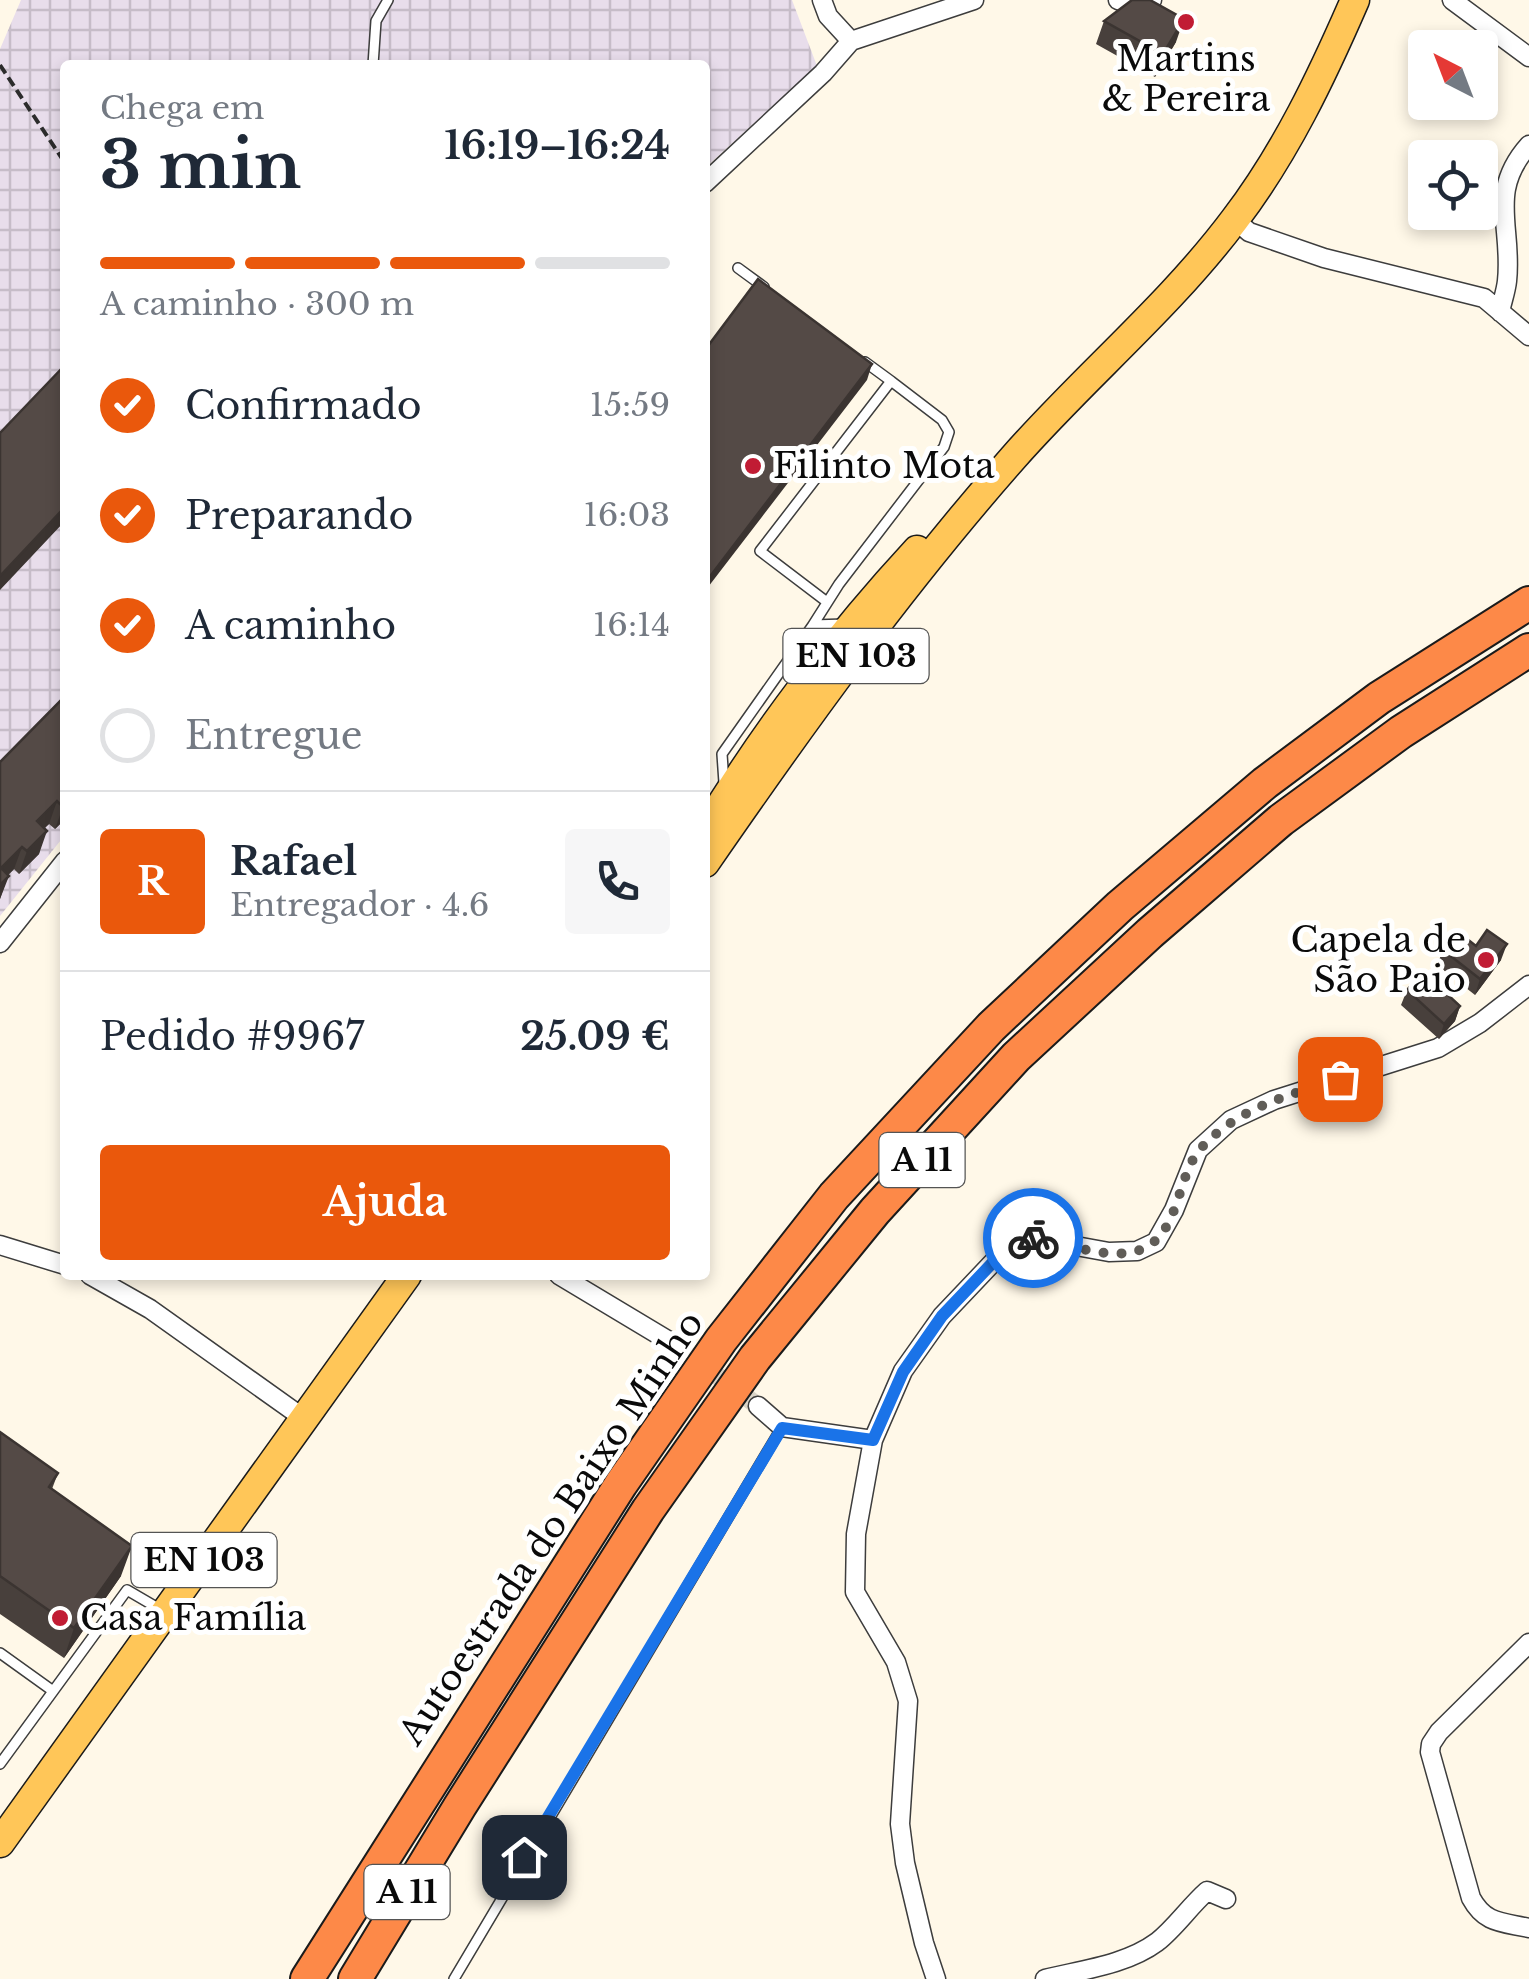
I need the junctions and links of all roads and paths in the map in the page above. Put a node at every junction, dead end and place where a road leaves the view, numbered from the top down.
1 (388, 0) edge
2 (822, 0) edge
3 (974, 0) edge
4 (1118, 0) edge
5 (1152, 0) edge
6 (1356, 0) edge
7 (1452, 0) edge
8 (851, 41) junction
9 (1529, 58) edge
10 (374, 60) edge
11 (0, 65) edge
12 (1529, 145) edge
13 (60, 155) edge
14 (710, 178) edge
15 (1235, 220) junction
16 (738, 268) dead end
17 (769, 291) edge
18 (1500, 312) junction
19 (1529, 336) edge
20 (860, 359) edge
21 (891, 381) junction
22 (1015, 456) junction
23 (827, 602) junction
24 (1529, 603) edge
25 (850, 624) junction
26 (813, 625) junction
27 (1529, 650) edge
28 (813, 713) junction
29 (788, 746) junction
30 (733, 770) junction
31 (710, 820) edge
32 (710, 857) edge
33 (60, 867) edge
34 (0, 942) edge
35 (1529, 986) edge
36 (0, 1245) edge
37 (60, 1263) edge
38 (99, 1280) edge
39 (404, 1280) edge
40 (567, 1280) edge
41 (674, 1344) tunnel mouth
42 (758, 1406) tunnel mouth
43 (306, 1420) junction
44 (782, 1428) junction
45 (873, 1440) junction
46 (166, 1613) junction
47 (1529, 1643) edge
48 (0, 1654) edge
49 (54, 1691) junction
50 (2, 1758) edge
51 (0, 1844) edge
52 (1226, 1899) dead end
53 (1529, 1928) edge
54 (308, 1979) edge
55 (355, 1979) edge
56 (454, 1979) edge
57 (936, 1979) edge
58 (1045, 1979) edge

1 - 10 lane
2 - 8 street
3 - 8 street
4 - 5 street
6 - 15 main road, EN 103
7 - 9 street
8 - 14 street
11 - 13 path
12 - 18 street
15 - 18 street
15 - 22 main road, EN 103
16 - 17 lane
18 - 19 street
20 - 21 lane
21 - 23 lane
21 - 23 lane
22 - 25 main road, EN 103
22 - 28 main road, EN 103
23 - 26 lane
24 - 54 highway, Autoestrada do Baixo Minho / A 11
25 - 26 lane
25 - 28 lane
25 - 30 main road, EN 103
26 - 30 lane
27 - 55 highway, Autoestrada do Baixo Minho / A 11
28 - 29 main road, EN 103
29 - 30 lane
29 - 32 main road, EN 103
30 - 31 main road, EN 103
33 - 34 street
35 - 45 street
36 - 37 street
38 - 43 street
39 - 43 main road, EN 103
40 - 41 street
42 - 44 street
43 - 46 main road, EN 103
44 - 45 street
44 - 56 lane
45 - 57 street
46 - 49 lane
46 - 51 main road, EN 103
47 - 53 street
48 - 49 lane
49 - 50 lane
52 - 58 street

